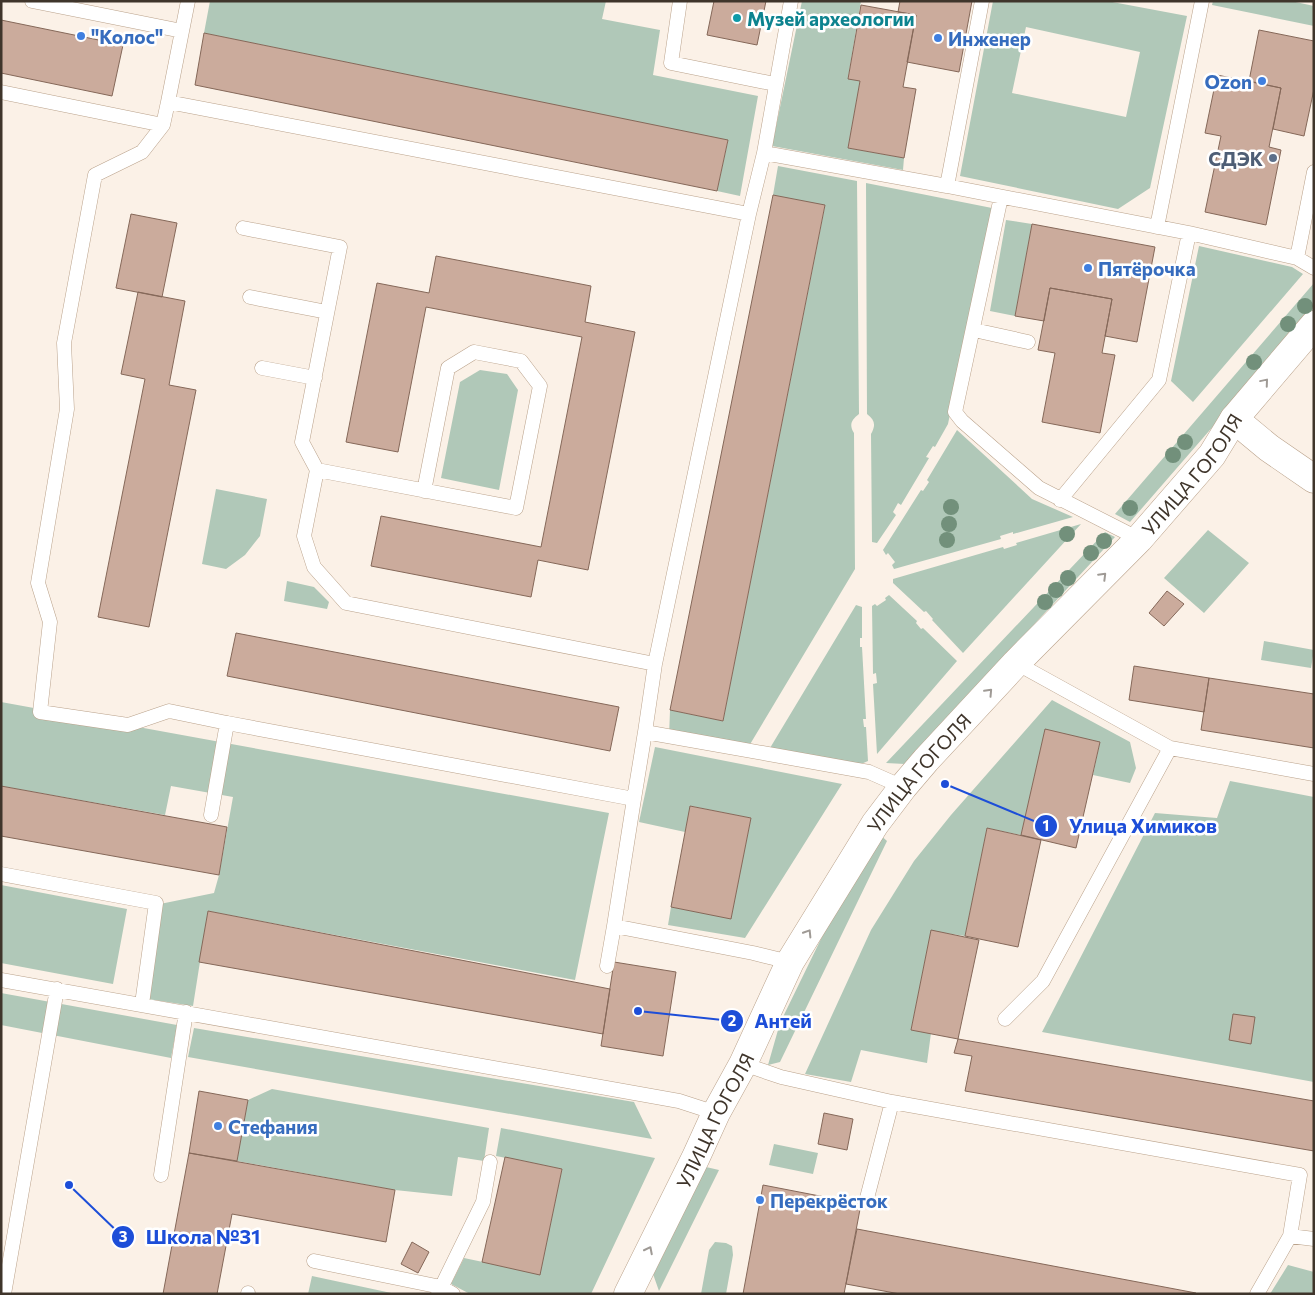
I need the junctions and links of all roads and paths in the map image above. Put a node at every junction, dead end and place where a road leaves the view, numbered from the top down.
1 (32, 1) edge
2 (188, 1) edge
3 (680, 1) edge
4 (791, 1) edge
5 (982, 1) edge
6 (1202, 1) edge
7 (182, 30) junction
8 (775, 84) junction
9 (1, 92) edge
10 (168, 102) junction
11 (163, 125) junction
12 (764, 152) junction
13 (1314, 172) edge
14 (947, 186) junction
15 (1000, 197) junction
16 (749, 214) junction
17 (1157, 227) junction
18 (243, 228) dead end
19 (1189, 233) junction
20 (1297, 258) junction
21 (1314, 268) edge
22 (250, 297) dead end
23 (328, 312) junction
24 (1314, 325) edge
25 (974, 330) junction
26 (1028, 342) dead end
27 (262, 368) dead end
28 (314, 378) junction
29 (1234, 419) junction
30 (316, 470) junction
31 (1314, 479) edge
32 (424, 491) junction
33 (1060, 500) junction
34 (1139, 539) junction
35 (1016, 663) junction
36 (656, 664) junction
37 (227, 723) junction
38 (645, 732) junction
39 (1170, 748) junction
40 (1314, 774) edge
41 (903, 787) junction
42 (634, 799) junction
43 (211, 815) dead end
44 (1, 874) edge
45 (614, 926) junction
46 (790, 962) junction
47 (607, 966) dead end
48 (1, 980) edge
49 (57, 989) junction
50 (142, 1004) junction
51 (186, 1012) junction
52 (1005, 1019) dead end
53 (743, 1064) junction
54 (892, 1102) junction
55 (716, 1113) junction
56 (490, 1162) dead end
57 (161, 1176) dead end
58 (867, 1198) dead end
59 (1290, 1236) junction
60 (1314, 1239) edge
61 (314, 1261) dead end
62 (444, 1292) edge
63 (4, 1294) edge
64 (628, 1294) edge
65 (1257, 1294) edge

1 - 7 lane
2 - 7 lane
3 - 8 lane
4 - 8 lane
5 - 14 lane
6 - 17 lane
7 - 10 lane
8 - 12 lane
9 - 11 lane
10 - 11 lane
10 - 16 lane
11 - 37 lane
12 - 14 lane
12 - 16 lane
13 - 20 lane
14 - 15 lane
15 - 17 lane
15 - 25 lane
16 - 36 lane
17 - 19 lane
18 - 23 lane
19 - 20 lane
19 - 33 lane
20 - 21 lane
22 - 23 lane
23 - 28 lane
29 -> 24 street, УЛИЦА ГОГОЛЯ
25 - 26 lane
25 - 33 lane
27 - 28 lane
28 - 30 lane
29 - 31 street
29 - 34 street, УЛИЦА ГОГОЛЯ
30 - 32 lane
30 - 36 lane
32 - 32 lane
33 - 34 lane
35 -> 34 street, УЛИЦА ГОГОЛЯ
35 - 39 lane
41 -> 35 street, УЛИЦА ГОГОЛЯ
36 - 38 lane
37 - 42 lane
37 - 43 lane
38 - 41 lane
38 - 42 lane
39 - 40 lane
39 - 52 lane
46 -> 41 street, УЛИЦА ГОГОЛЯ
42 - 45 lane
44 - 50 lane
45 - 46 lane
45 - 47 lane
46 - 53 street, УЛИЦА ГОГОЛЯ
48 - 49 lane
49 - 50 lane
49 - 63 lane
50 - 51 lane
51 - 55 lane
51 - 57 lane
53 - 54 lane
53 - 55 street, УЛИЦА ГОГОЛЯ
54 - 58 lane
54 - 59 lane
64 -> 55 street, УЛИЦА ГОГОЛЯ
56 - 62 lane
59 - 60 lane
59 - 65 lane
61 - 62 lane

